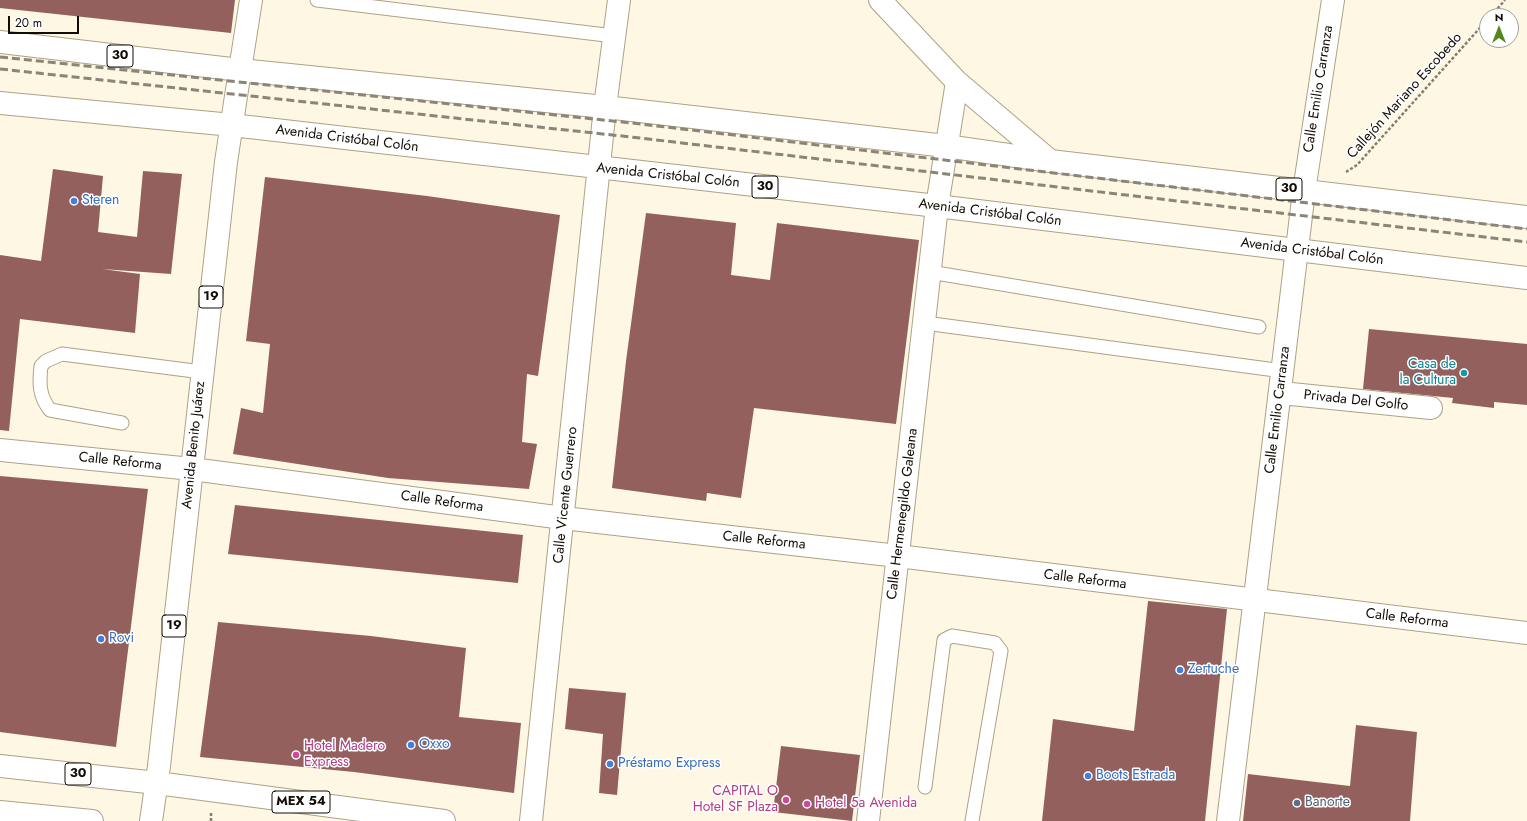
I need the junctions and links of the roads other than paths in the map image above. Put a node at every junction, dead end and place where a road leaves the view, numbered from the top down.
1 (251, 0) edge
2 (317, 0) edge
3 (619, 0) edge
4 (880, 0) edge
5 (1333, 0) edge
6 (614, 36) junction
7 (0, 42) edge
8 (240, 70) junction
9 (957, 82) junction
10 (0, 103) edge
11 (605, 107) junction
12 (232, 126) junction
13 (946, 146) junction
14 (1050, 161) junction
15 (600, 169) junction
16 (1304, 191) junction
17 (937, 206) junction
18 (1527, 217) edge
19 (1298, 250) junction
20 (930, 272) junction
21 (1527, 278) edge
22 (925, 323) junction
23 (1259, 327) dead end
24 (1283, 371) junction
25 (202, 372) junction
26 (1281, 393) junction
27 (1431, 408) dead end
28 (122, 423) dead end
29 (0, 450) edge
30 (192, 469) junction
31 (563, 518) junction
32 (898, 556) junction
33 (1255, 601) junction
34 (1527, 633) edge
35 (0, 766) edge
36 (157, 783) junction
37 (925, 787) dead end
38 (0, 812) edge
39 (92, 821) edge
40 (151, 821) edge
41 (444, 821) edge
42 (531, 821) edge
43 (868, 821) edge
44 (972, 821) edge
45 (1228, 821) edge

1 - 8 main road, 19
2 - 6 lane
3 - 6 main road, Calle Vicente Guerrero
4 - 9 main road
5 - 16 main road, Calle Emilio Carranza
6 - 11 main road, Calle Vicente Guerrero
7 - 8 main road, 30
8 - 11 main road, 30
8 - 12 main road, Avenida Benito Juárez / 19
9 - 13 main road, Calle Hermenegildo Galeana
9 - 14 main road
10 - 12 main road, Avenida Cristóbal Colón / 30
11 - 13 main road, 30
11 - 15 main road, Calle Vicente Guerrero
12 - 15 main road, Avenida Cristóbal Colón / 30
12 - 25 main road, Avenida Benito Juárez / 19
13 - 14 main road, 30
13 - 17 main road, Calle Hermenegildo Galeana
14 - 16 main road, 30
15 - 17 main road, Avenida Cristóbal Colón / 30
15 - 31 main road, Calle Vicente Guerrero
16 - 18 main road, 30
16 - 19 main road, Calle Emilio Carranza
17 - 19 main road, Avenida Cristóbal Colón / 30
17 - 20 main road, Calle Hermenegildo Galeana
19 - 21 main road, Avenida Cristóbal Colón / 30
19 - 24 main road, Calle Emilio Carranza
20 - 22 main road, Calle Hermenegildo Galeana
20 - 23 lane
22 - 24 lane
22 - 32 main road, Calle Hermenegildo Galeana
24 - 26 main road, Calle Emilio Carranza
25 - 28 lane
25 - 30 main road, Avenida Benito Juárez / 19
26 - 27 main road, Privada Del Golfo
26 - 33 main road, Calle Emilio Carranza
29 - 30 main road, Calle Reforma
30 - 31 main road, Calle Reforma
30 - 36 main road, Avenida Benito Juárez / 19
31 - 32 main road, Calle Reforma
31 - 42 main road, Calle Vicente Guerrero
32 - 33 main road, Calle Reforma
32 - 43 main road, Calle Hermenegildo Galeana
33 - 34 main road, Calle Reforma
33 - 45 main road, Calle Emilio Carranza
35 - 36 main road, 30
36 - 40 main road, Avenida Benito Juárez / 19
36 - 41 main road, MEX 54
37 - 44 lane
38 - 39 main road

